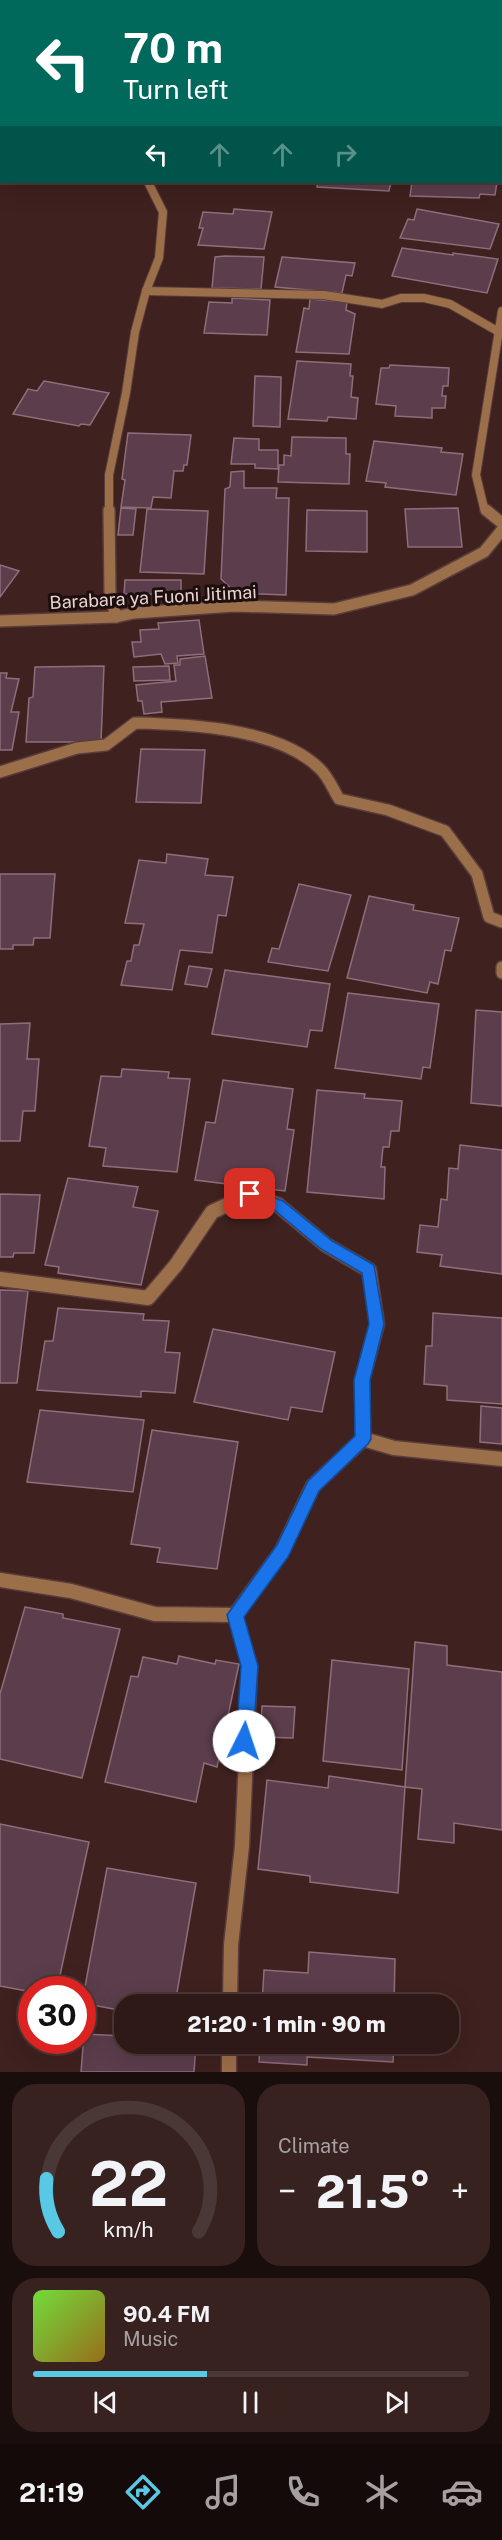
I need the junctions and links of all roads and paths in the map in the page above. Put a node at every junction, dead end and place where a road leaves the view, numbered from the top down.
1 (148, 183) edge
2 (146, 291) junction
3 (502, 312) edge
4 (499, 332) junction
5 (502, 523) edge
6 (502, 530) edge
7 (116, 617) junction
8 (0, 621) edge
9 (0, 772) edge
10 (502, 922) edge
11 (502, 967) edge
12 (502, 973) edge
13 (0, 1279) edge
14 (363, 1439) junction
15 (502, 1459) edge
16 (0, 1580) edge
17 (235, 1615) junction
18 (230, 1994) edge
19 (229, 2054) edge
20 (229, 2072) edge

1 - 2 street
2 - 4 street
2 - 7 street
3 - 4 street
4 - 5 street
6 - 7 street, Barabara ya Fuoni Jitimai
7 - 8 street, Barabara ya Fuoni Jitimai
9 - 10 street
11 - 12 street
13 - 14 street
14 - 15 street
14 - 17 street
16 - 17 street
17 - 18 street
19 - 20 street

